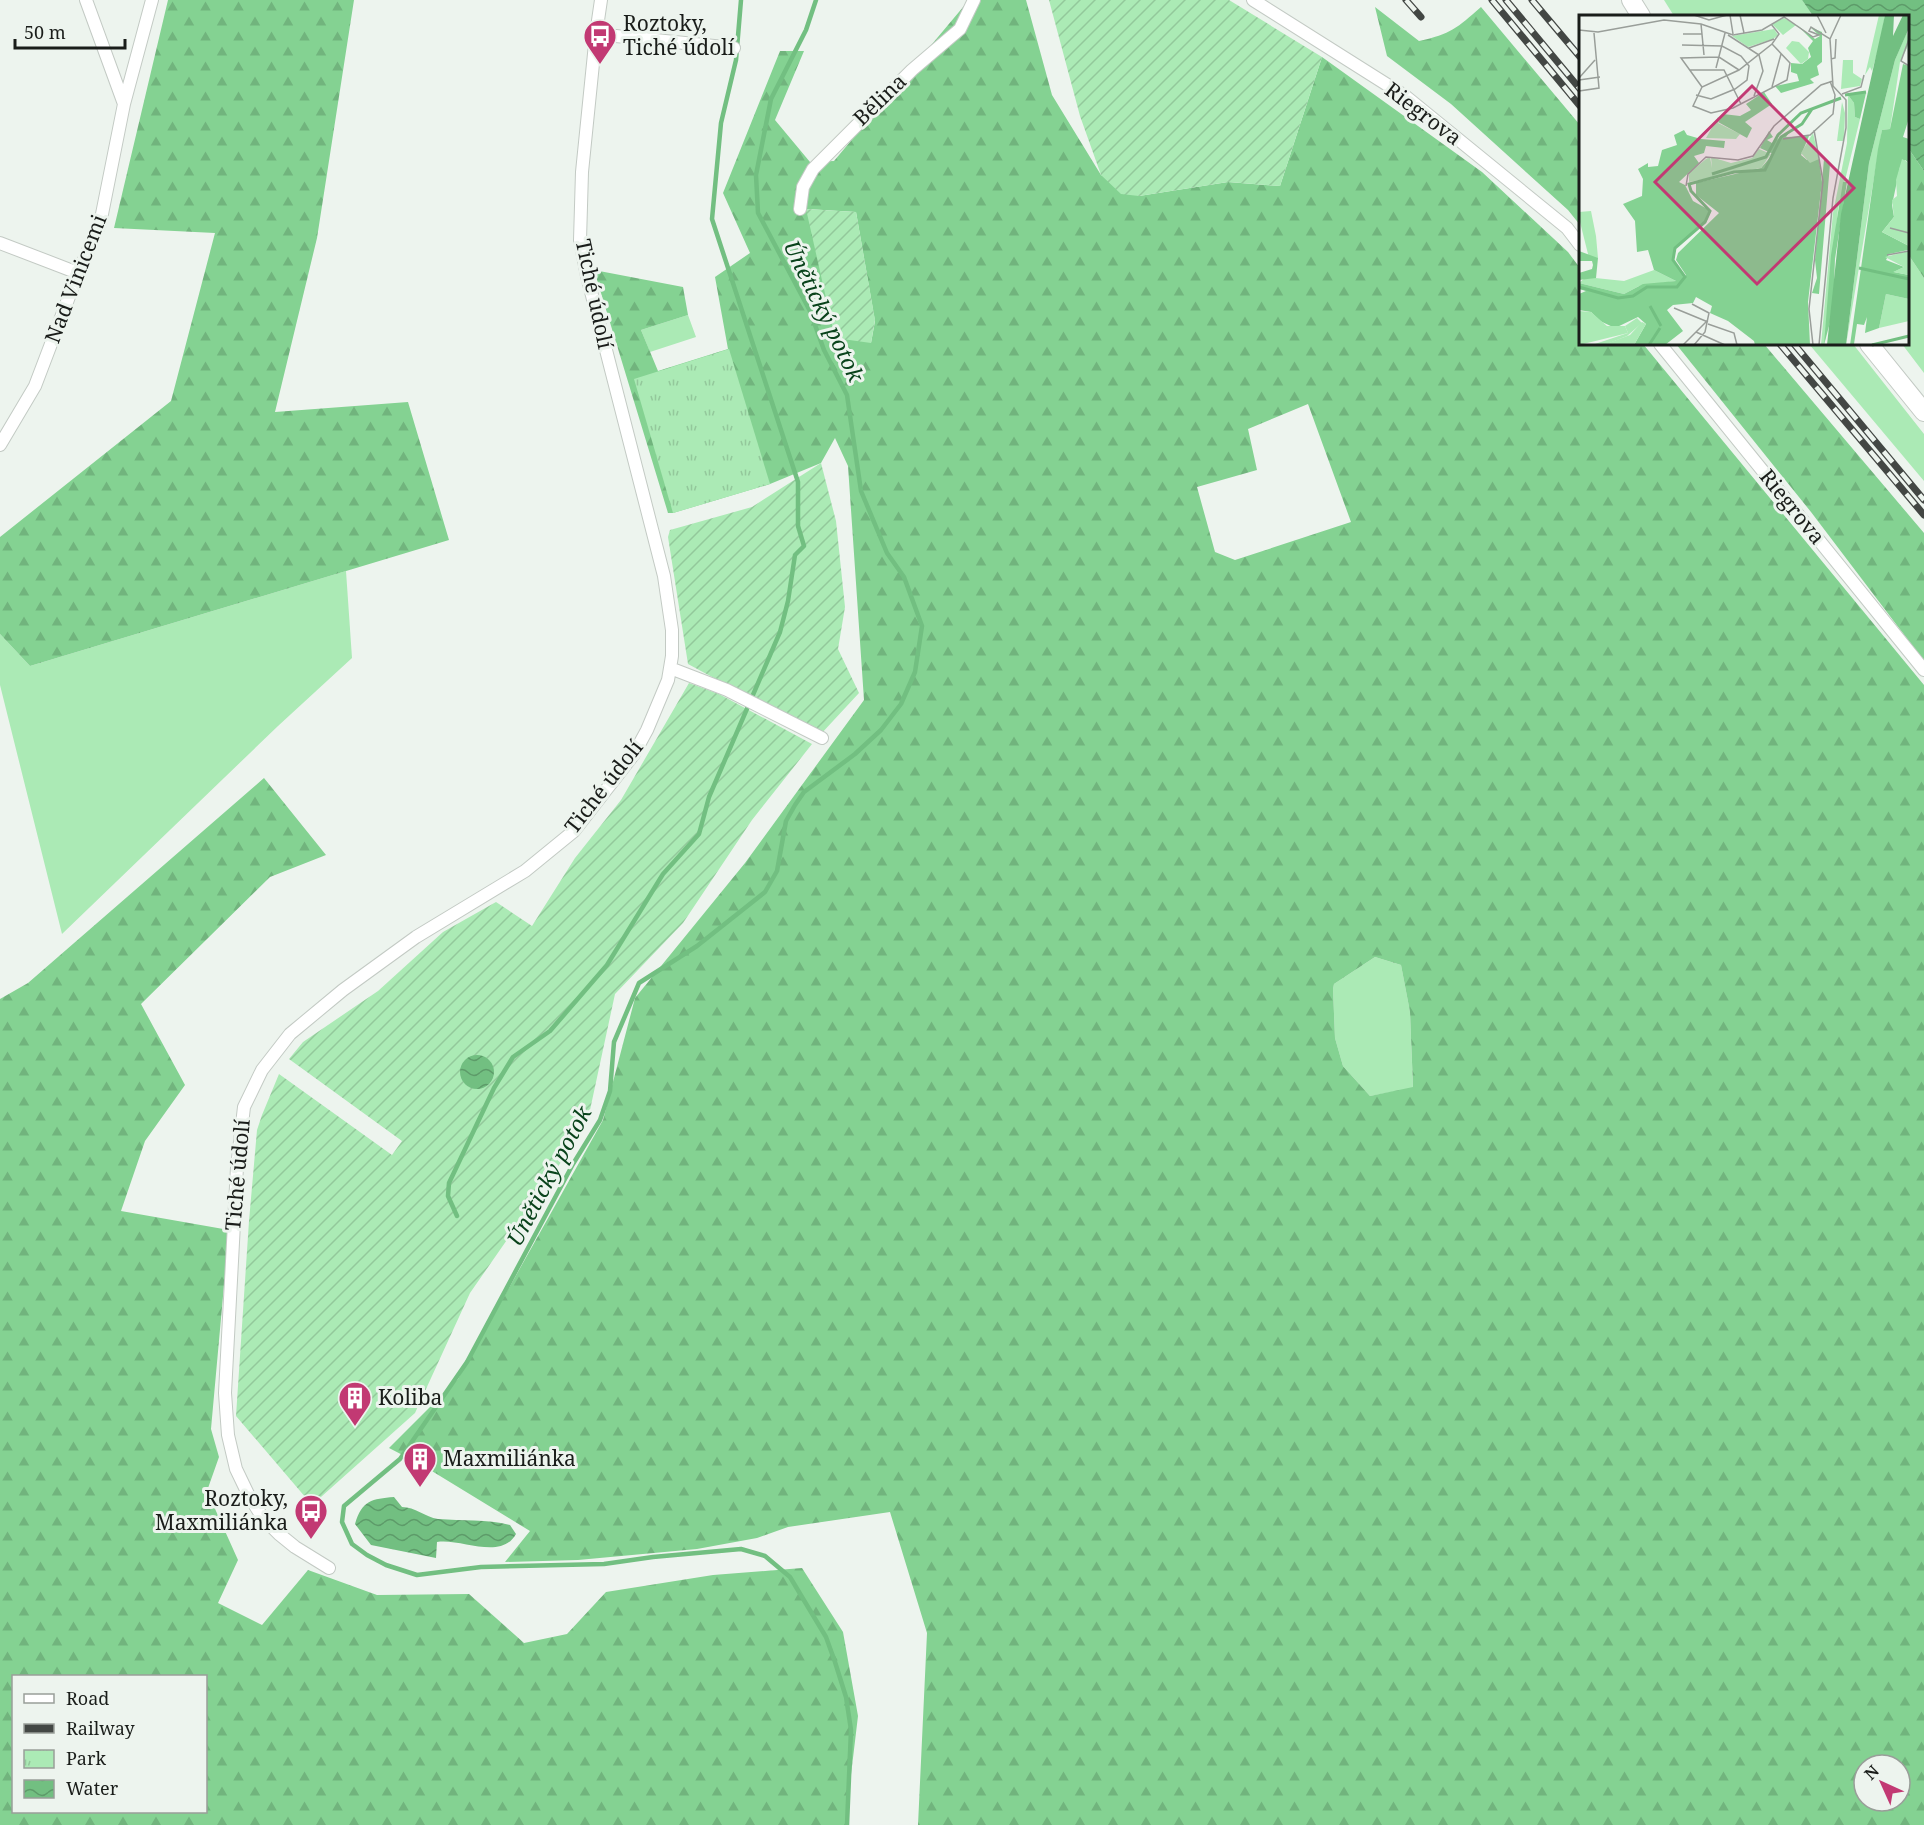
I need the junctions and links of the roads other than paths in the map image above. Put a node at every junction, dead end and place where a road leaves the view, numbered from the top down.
1 (86, 0) edge
2 (152, 0) edge
3 (601, 0) edge
4 (974, 0) edge
5 (1252, 0) edge
6 (1631, 0) edge
7 (1640, 15) edge
8 (596, 34) junction
9 (734, 48) dead end
10 (124, 105) junction
11 (800, 208) dead end
12 (0, 243) edge
13 (1579, 243) edge
14 (78, 273) junction
15 (1661, 345) edge
16 (1870, 345) edge
17 (1924, 412) edge
18 (0, 445) edge
19 (670, 668) junction
20 (1924, 670) edge
21 (822, 738) dead end
22 (329, 1568) dead end

1 - 10 street
2 - 10 street, Nad Vinicemi
3 - 8 street, Tiché údolí
4 - 11 street, Bělina
5 - 13 street, Riegrova
6 - 7 main road
8 - 9 street
8 - 19 street, Tiché údolí
10 - 14 street, Nad Vinicemi
12 - 14 street
14 - 18 street, Nad Vinicemi
15 - 20 street, Riegrova
16 - 17 main road
19 - 21 street
19 - 22 street, Tiché údolí

